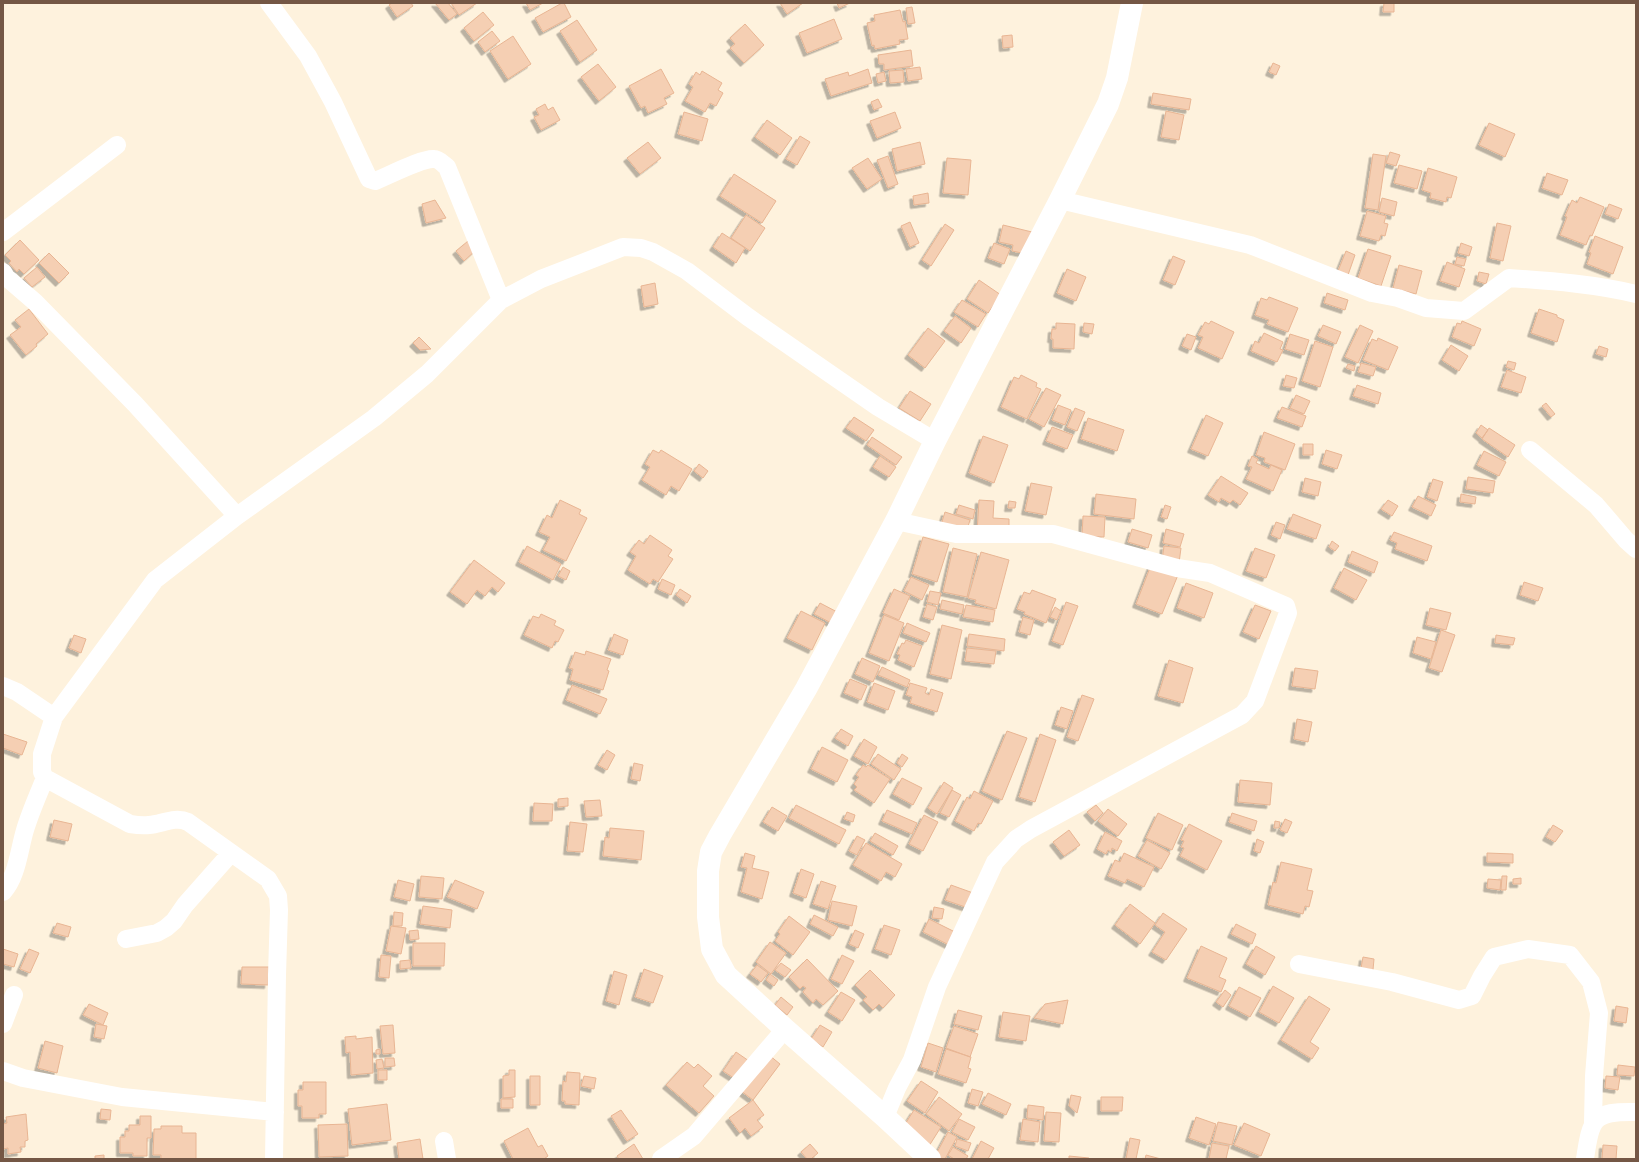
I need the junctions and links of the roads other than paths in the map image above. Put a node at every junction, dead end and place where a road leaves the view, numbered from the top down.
1 (269, 3) edge
2 (1132, 3) edge
3 (117, 145) dead end
4 (1060, 200) junction
5 (3, 232) edge
6 (3, 272) edge
7 (1636, 294) edge
8 (501, 300) junction
9 (934, 441) junction
10 (1530, 450) dead end
11 (237, 516) junction
12 (896, 521) junction
13 (1636, 549) edge
14 (3, 686) edge
15 (54, 717) junction
16 (45, 778) junction
17 (231, 853) junction
18 (3, 892) edge
19 (126, 939) dead end
20 (1299, 964) dead end
21 (14, 995) dead end
22 (3, 1024) edge
23 (785, 1030) junction
24 (3, 1071) edge
25 (275, 1112) junction
26 (1636, 1112) edge
27 (885, 1117) junction
28 (1593, 1122) junction
29 (444, 1141) dead end
30 (920, 1155) edge
31 (274, 1159) edge
32 (447, 1159) edge
33 (661, 1159) edge
34 (1585, 1159) edge

1 - 8 street
2 - 4 street
3 - 5 street
4 - 7 street
4 - 9 street
6 - 11 street
8 - 9 street
8 - 11 street
9 - 12 street
10 - 13 street
11 - 15 street
12 - 23 street
12 - 27 street
14 - 15 street
15 - 16 street
16 - 17 street
16 - 18 street
17 - 19 street
17 - 25 street
20 - 28 street
21 - 22 street
23 - 27 street
23 - 33 street
24 - 25 street
25 - 31 street
26 - 28 street
27 - 30 street
28 - 34 street
29 - 32 street

